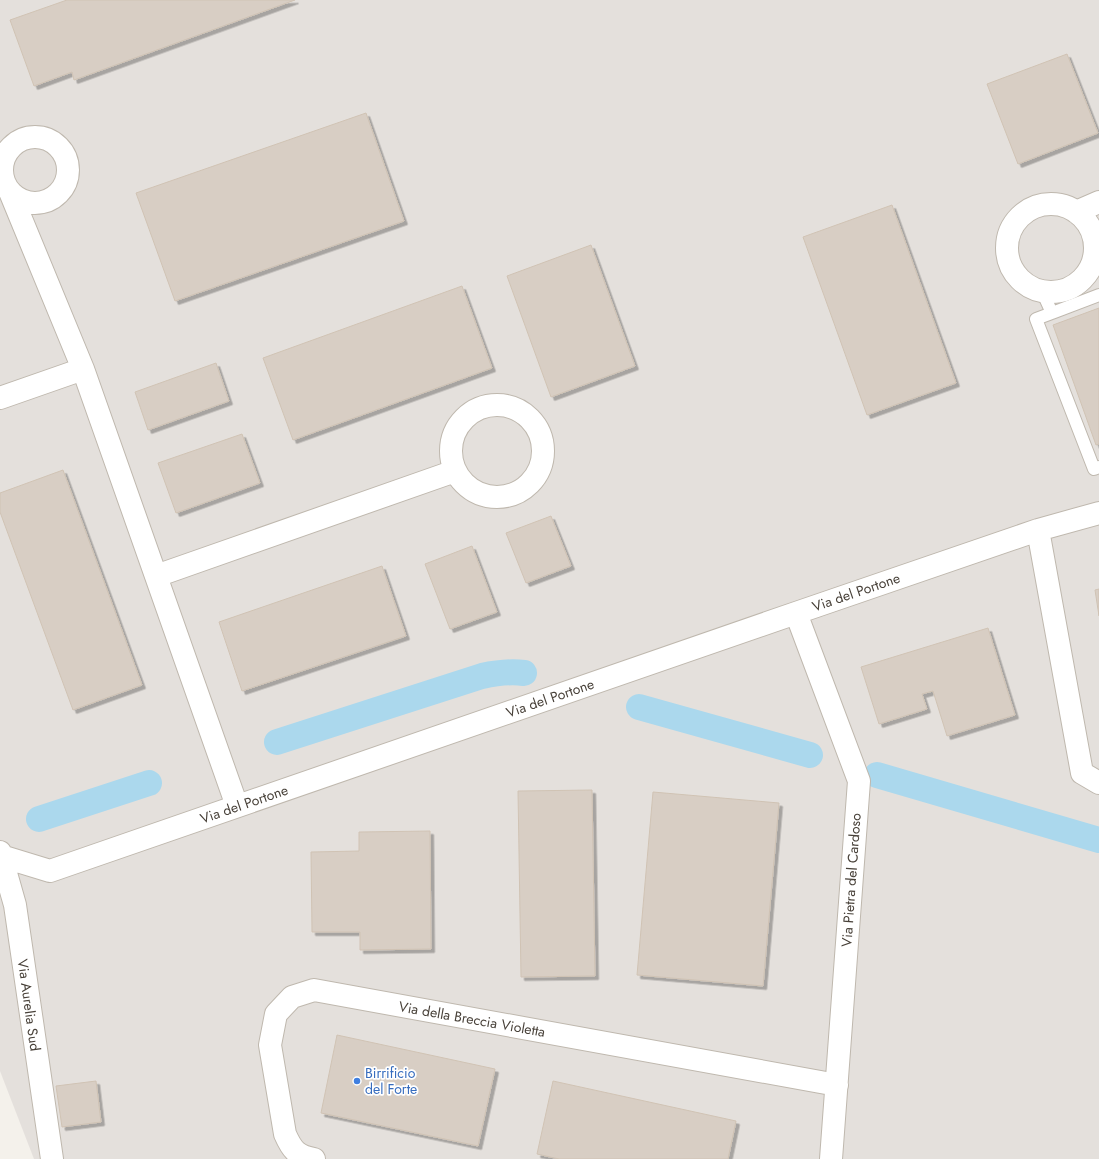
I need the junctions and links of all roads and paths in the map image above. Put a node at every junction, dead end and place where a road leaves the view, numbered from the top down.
1 (10, 192) dead end
2 (1099, 202) edge
3 (1076, 212) junction
4 (1094, 267) edge
5 (1042, 291) junction
6 (1099, 295) edge
7 (1052, 313) junction
8 (83, 369) junction
9 (0, 398) edge
10 (1099, 467) edge
11 (456, 471) junction
12 (1099, 513) edge
13 (1038, 530) junction
14 (156, 576) junction
15 (796, 613) junction
16 (1099, 783) edge
17 (236, 806) junction
18 (1, 854) edge
19 (837, 1086) junction
20 (52, 1159) edge
21 (314, 1159) edge
22 (831, 1159) edge

1 - 8 street
2 - 3 street
3 - 4 street
3 - 5 street
4 - 5 street
5 - 7 lane
6 - 7 lane
7 - 10 lane
8 - 9 street
8 - 14 street
11 - 11 street
11 - 14 street
12 - 13 street, Via del Portone
13 - 15 street, Via del Portone
13 - 16 street
14 - 17 street
15 - 17 street, Via del Portone
15 - 19 street, Via Pietra del Cardoso
17 - 18 street, Via del Portone
18 - 20 street, Via Aurelia Sud
19 - 21 street, Via della Breccia Violetta
19 - 22 street, Via Pietra del Cardoso

